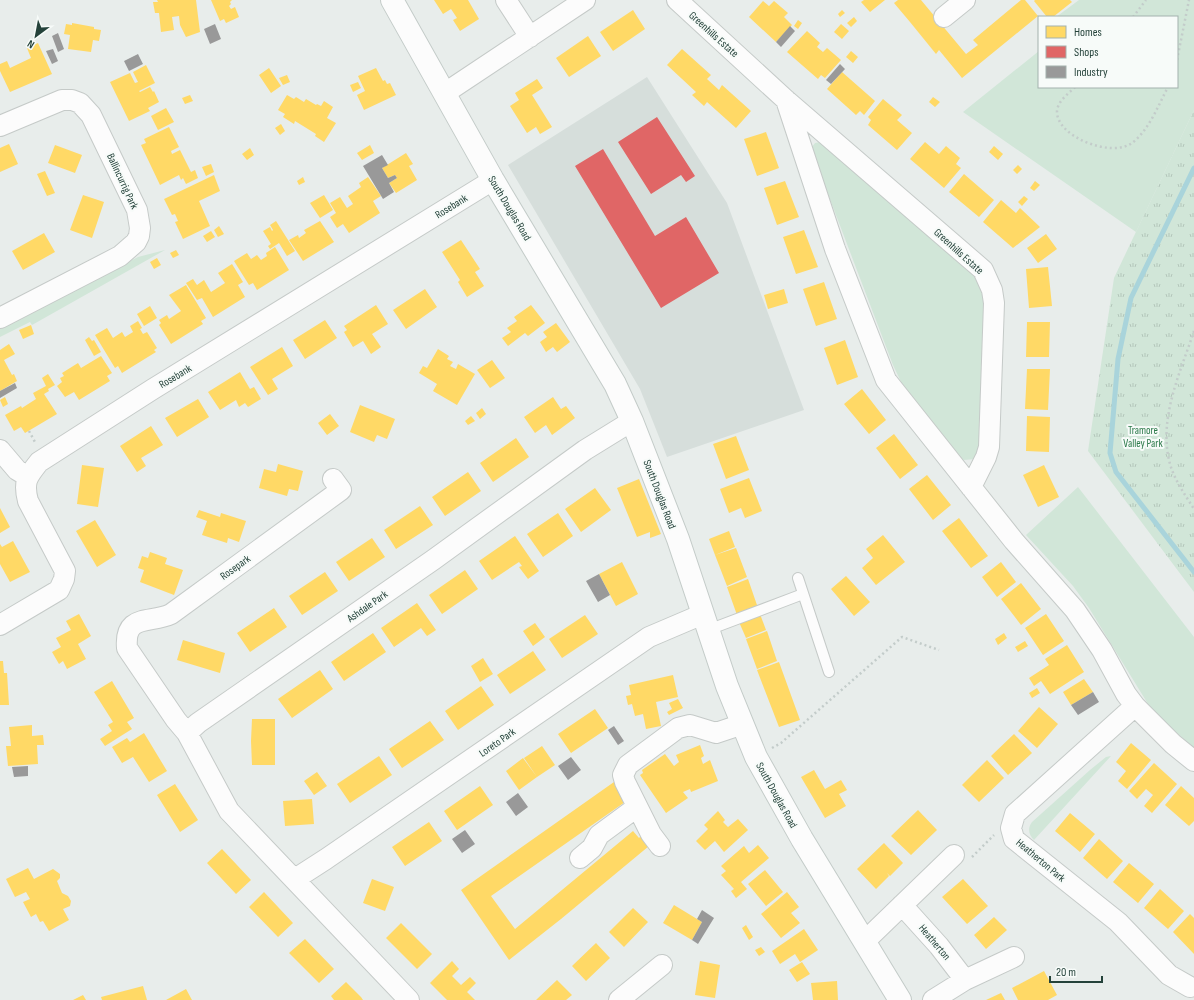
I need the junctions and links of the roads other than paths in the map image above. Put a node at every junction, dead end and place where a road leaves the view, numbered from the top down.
1 (392, 0) edge
2 (506, 0) edge
3 (585, 0) edge
4 (677, 0) edge
5 (965, 0) edge
6 (944, 17) dead end
7 (530, 36) junction
8 (445, 93) junction
9 (786, 100) junction
10 (0, 126) edge
11 (493, 180) junction
12 (0, 318) edge
13 (632, 421) junction
14 (0, 450) edge
15 (27, 476) junction
16 (333, 479) dead end
17 (971, 487) junction
18 (798, 578) dead end
19 (803, 594) junction
20 (706, 622) junction
21 (0, 625) edge
22 (828, 672) dead end
23 (1135, 706) junction
24 (743, 724) junction
25 (187, 733) junction
26 (1194, 761) edge
27 (637, 807) junction
28 (660, 846) dead end
29 (962, 857) road end
30 (580, 858) dead end
31 (295, 879) junction
32 (902, 905) junction
33 (865, 941) junction
34 (1014, 957) dead end
35 (966, 980) junction
36 (1190, 987) dead end
37 (409, 1000) edge
38 (619, 1000) edge
39 (640, 1000) edge
40 (900, 1000) edge
41 (933, 1000) edge

1 - 8 main road, South Douglas Road
2 - 7 street
3 - 7 street
4 - 9 street, Greenhills Estate
5 - 6 street
7 - 8 street
8 - 11 main road, South Douglas Road
9 - 17 street, Greenhills Estate
9 - 17 street, Greenhills Estate
10 - 12 street, Ballincurrig Park
11 - 13 main road, South Douglas Road
11 - 15 street, Rosebank
13 - 20 main road, South Douglas Road
13 - 25 street, Ashdale Park
14 - 15 street
15 - 21 street
16 - 25 street, Rosepark
17 - 23 street, Greenhills Estate
18 - 19 lane
19 - 20 lane
19 - 22 lane
20 - 24 main road, South Douglas Road
20 - 31 street, Loreto Park
23 - 26 street
23 - 36 street, Heatherton Park
24 - 27 street
24 - 33 main road, South Douglas Road
25 - 31 street
27 - 28 street
27 - 30 street
29 - 32 street
31 - 37 street
32 - 33 street
32 - 35 street, Heatherton
33 - 40 main road, South Douglas Road
34 - 35 street
35 - 41 street
38 - 39 street

